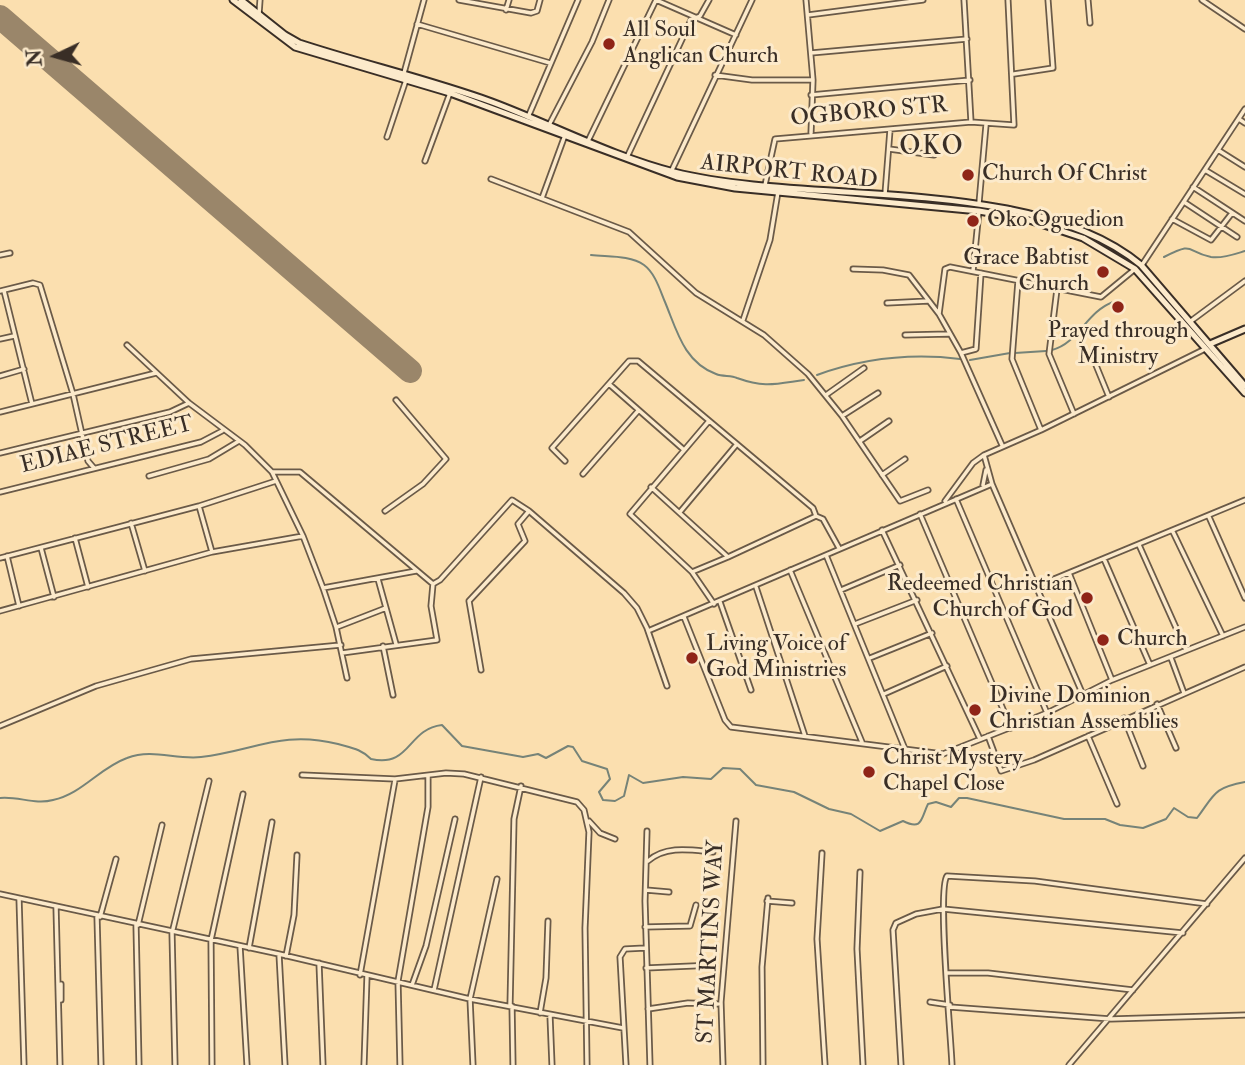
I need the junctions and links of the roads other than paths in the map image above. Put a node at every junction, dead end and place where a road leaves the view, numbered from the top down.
1 (233, 0) edge
2 (242, 0) edge
3 (260, 0) edge
4 (424, 0) edge
5 (459, 0) edge
6 (509, 0) edge
7 (540, 0) edge
8 (578, 0) edge
9 (609, 0) edge
10 (656, 0) edge
11 (709, 0) edge
12 (752, 0) edge
13 (806, 0) edge
14 (923, 0) edge
15 (964, 0) edge
16 (1008, 0) edge
17 (1048, 0) edge
18 (1088, 0) edge
19 (1202, 0) edge
20 (506, 10) junction
21 (259, 14) junction
22 (808, 15) junction
23 (695, 17) junction
24 (1090, 23) dead end
25 (417, 24) junction
26 (1245, 29) edge
27 (736, 35) junction
28 (967, 39) junction
29 (811, 53) junction
30 (550, 63) junction
31 (1014, 74) junction
32 (715, 75) junction
33 (405, 77) junction
34 (813, 80) junction
35 (970, 80) junction
36 (450, 93) junction
37 (811, 95) junction
38 (1245, 109) edge
39 (528, 117) junction
40 (1239, 119) junction
41 (971, 122) junction
42 (1245, 123) edge
43 (549, 125) junction
44 (986, 125) junction
45 (890, 130) junction
46 (811, 133) junction
47 (387, 137) dead end
48 (564, 138) junction
49 (588, 141) junction
50 (889, 149) junction
51 (1218, 150) junction
52 (628, 155) junction
53 (934, 155) dead end
54 (425, 161) dead end
55 (1245, 167) edge
56 (1205, 170) junction
57 (671, 172) junction
58 (491, 179) dead end
59 (765, 185) junction
60 (1193, 187) junction
61 (778, 192) junction
62 (1245, 194) edge
63 (885, 197) junction
64 (542, 198) junction
65 (1184, 202) junction
66 (979, 208) junction
67 (1245, 210) edge
68 (1232, 213) junction
69 (1172, 219) junction
70 (1243, 220) edge
71 (1222, 227) junction
72 (1237, 237) dead end
73 (10, 253) dead end
74 (0, 256) edge
75 (1142, 265) junction
76 (853, 269) dead end
77 (1135, 269) junction
78 (973, 271) junction
79 (981, 273) junction
80 (1018, 281) junction
81 (1245, 281) edge
82 (1057, 289) junction
83 (2, 291) edge
84 (928, 301) junction
85 (887, 303) dead end
86 (939, 314) junction
87 (743, 320) junction
88 (1190, 321) junction
89 (1245, 329) edge
90 (950, 334) junction
91 (905, 335) dead end
92 (14, 336) junction
93 (0, 339) edge
94 (1210, 344) junction
95 (127, 345) dead end
96 (1204, 350) junction
97 (1091, 353) dead end
98 (961, 354) junction
99 (864, 368) dead end
100 (24, 369) junction
101 (156, 373) junction
102 (0, 376) edge
103 (609, 384) junction
104 (1245, 386) edge
105 (878, 393) dead end
106 (1245, 393) edge
107 (73, 394) junction
108 (826, 396) junction
109 (1110, 397) junction
110 (396, 400) dead end
111 (189, 403) junction
112 (32, 404) junction
113 (638, 411) junction
114 (0, 412) edge
115 (1074, 414) junction
116 (842, 416) junction
117 (709, 421) junction
118 (889, 421) dead end
119 (1041, 430) junction
120 (222, 431) junction
121 (82, 435) junction
122 (239, 441) junction
123 (860, 441) junction
124 (738, 444) junction
125 (1002, 445) junction
126 (683, 449) junction
127 (0, 453) edge
128 (984, 455) junction
129 (905, 460) dead end
130 (565, 461) dead end
131 (986, 467) junction
132 (94, 468) junction
133 (272, 472) junction
134 (583, 474) dead end
135 (882, 475) junction
136 (149, 476) dead end
137 (276, 481) junction
138 (992, 484) junction
139 (983, 485) junction
140 (651, 488) junction
141 (928, 490) dead end
142 (0, 492) edge
143 (956, 499) junction
144 (1245, 500) edge
145 (943, 503) junction
146 (199, 506) junction
147 (385, 511) dead end
148 (529, 511) junction
149 (680, 512) junction
150 (920, 514) junction
151 (816, 516) junction
152 (1209, 516) junction
153 (131, 523) junction
154 (882, 530) junction
155 (1173, 531) junction
156 (303, 536) junction
157 (75, 538) junction
158 (1139, 545) junction
159 (41, 547) junction
160 (839, 548) junction
161 (212, 552) junction
162 (826, 555) junction
163 (7, 556) junction
164 (728, 557) junction
165 (0, 558) edge
166 (1104, 559) junction
167 (901, 565) junction
168 (790, 570) junction
169 (145, 571) junction
170 (416, 571) junction
171 (692, 572) junction
172 (1069, 573) junction
173 (378, 579) junction
174 (433, 584) junction
175 (1036, 586) junction
176 (88, 587) junction
177 (756, 587) junction
178 (323, 588) junction
179 (841, 590) junction
180 (54, 597) junction
181 (1245, 598) edge
182 (916, 600) junction
183 (720, 602) junction
184 (714, 604) junction
185 (19, 606) junction
186 (386, 608) junction
187 (0, 611) edge
188 (684, 617) junction
189 (855, 624) junction
190 (337, 627) dead end
191 (1245, 627) edge
192 (648, 631) junction
193 (932, 633) junction
194 (1223, 636) junction
195 (396, 644) junction
196 (341, 645) junction
197 (383, 646) junction
198 (1186, 650) junction
199 (342, 653) junction
200 (870, 658) junction
201 (1171, 658) junction
202 (1150, 665) junction
203 (947, 666) junction
204 (1245, 667) edge
205 (481, 670) dead end
206 (347, 678) dead end
207 (1112, 680) junction
208 (667, 685) dead end
209 (751, 690) dead end
210 (1184, 693) junction
211 (884, 694) junction
212 (393, 695) dead end
213 (1083, 695) junction
214 (1157, 705) junction
215 (1047, 713) junction
216 (1124, 718) junction
217 (0, 726) edge
218 (1010, 728) junction
219 (805, 736) junction
220 (988, 736) junction
221 (1088, 736) junction
222 (980, 739) junction
223 (862, 742) junction
224 (1176, 748) dead end
225 (905, 749) junction
226 (1143, 766) dead end
227 (302, 775) dead end
228 (428, 776) junction
229 (481, 778) junction
230 (395, 779) junction
231 (209, 781) dead end
232 (521, 786) junction
233 (243, 794) dead end
234 (1117, 804) dead end
235 (455, 819) dead end
236 (588, 820) junction
237 (736, 821) dead end
238 (272, 822) dead end
239 (162, 825) dead end
240 (648, 831) dead end
241 (615, 839) dead end
242 (713, 852) dead end
243 (822, 853) dead end
244 (297, 855) dead end
245 (1245, 858) edge
246 (116, 859) dead end
247 (648, 861) junction
248 (860, 872) dead end
249 (497, 878) dead end
250 (646, 890) junction
251 (668, 892) dead end
252 (0, 894) edge
253 (19, 898) junction
254 (792, 903) dead end
255 (1206, 904) junction
256 (696, 905) dead end
257 (56, 907) junction
258 (943, 909) junction
259 (98, 917) junction
260 (548, 921) dead end
261 (137, 925) junction
262 (645, 927) junction
263 (172, 933) junction
264 (1183, 933) junction
265 (211, 940) junction
266 (240, 946) junction
267 (249, 948) junction
268 (646, 948) junction
269 (279, 954) junction
270 (286, 956) junction
271 (319, 963) junction
272 (715, 965) dead end
273 (646, 968) junction
274 (947, 973) junction
275 (360, 975) junction
276 (367, 976) junction
277 (398, 982) junction
278 (61, 984) dead end
279 (21, 985) dead end
280 (412, 985) junction
281 (434, 990) junction
282 (1133, 990) dead end
283 (470, 999) junction
284 (930, 1002) dead end
285 (718, 1003) dead end
286 (511, 1006) junction
287 (950, 1006) junction
288 (648, 1009) junction
289 (540, 1013) junction
290 (1245, 1015) edge
291 (550, 1016) junction
292 (1111, 1019) junction
293 (585, 1022) junction
294 (623, 1028) junction
295 (24, 1065) edge
296 (61, 1065) edge
297 (101, 1065) edge
298 (139, 1065) edge
299 (175, 1065) edge
300 (212, 1065) edge
301 (247, 1065) edge
302 (285, 1065) edge
303 (323, 1065) edge
304 (364, 1065) edge
305 (400, 1065) edge
306 (473, 1065) edge
307 (513, 1065) edge
308 (552, 1065) edge
309 (587, 1065) edge
310 (626, 1065) edge
311 (650, 1065) edge
312 (723, 1065) edge
313 (763, 1065) edge
314 (825, 1065) edge
315 (863, 1065) edge
316 (901, 1065) edge
317 (952, 1065) edge
318 (1069, 1065) edge

1 - 33 main road, AIRPORT ROAD
2 - 21 main road, AIRPORT ROAD
3 - 21 street
4 - 25 street
5 - 20 street
6 - 20 street
7 - 20 street
8 - 30 street
9 - 43 street
10 - 23 street
10 - 49 street
11 - 23 street
12 - 27 street
13 - 22 street
14 - 22 street
15 - 28 street
16 - 31 street
17 - 31 street
18 - 24 street
19 - 26 street
21 - 33 main road, AIRPORT ROAD
22 - 29 street
23 - 27 street
23 - 52 street
25 - 30 street
25 - 33 street
27 - 32 street
28 - 29 street
28 - 35 street
29 - 34 street
30 - 39 street
31 - 44 street
32 - 34 street
32 - 57 street
33 - 36 main road, AIRPORT ROAD
33 - 39 main road, AIRPORT ROAD
33 - 47 street
34 - 37 street
35 - 37 street
35 - 41 street
36 - 48 main road, AIRPORT ROAD
36 - 54 street
37 - 46 street
38 - 40 street
39 - 43 main road, AIRPORT ROAD
40 - 42 street
40 - 51 street
41 - 44 street, OGBORO STR
41 - 45 street, OGBORO STR
43 - 49 main road, AIRPORT ROAD
44 - 66 street
45 - 46 street, OGBORO STR
45 - 50 street
46 - 59 street, OGBORO STR
48 - 61 main road, AIRPORT ROAD
48 - 64 street
49 - 52 main road, AIRPORT ROAD
50 - 53 street
50 - 63 street
51 - 55 street
51 - 56 street
52 - 57 main road, AIRPORT ROAD
56 - 60 street
56 - 62 street
57 - 59 main road, AIRPORT ROAD
58 - 64 street
59 - 63 main road, AIRPORT ROAD
60 - 65 street
60 - 68 street
61 - 66 main road, AIRPORT ROAD
61 - 87 street
63 - 66 main road, AIRPORT ROAD
64 - 87 street
65 - 69 street
65 - 71 street
66 - 75 main road, AIRPORT ROAD
66 - 77 main road, AIRPORT ROAD
66 - 78 street
67 - 70 street
68 - 70 street
68 - 71 street
69 - 71 street
69 - 75 street
71 - 72 street
73 - 74 street
75 - 88 main road, AIRPORT ROAD
76 - 84 street
77 - 82 street
77 - 96 main road, AIRPORT ROAD
78 - 79 street
78 - 86 street
79 - 80 street
79 - 98 street
80 - 82 street
80 - 119 street
81 - 88 street
82 - 115 street
83 - 92 street
83 - 107 street
84 - 85 street
84 - 86 street
86 - 90 street
87 - 108 street
88 - 94 main road, AIRPORT ROAD
89 - 94 main road
90 - 91 street
90 - 98 street
92 - 93 street
92 - 100 street
94 - 96 street
94 - 104 main road, AIRPORT ROAD
95 - 101 street
96 - 106 main road, AIRPORT ROAD
96 - 109 street
97 - 109 street
98 - 125 street
99 - 108 street
100 - 102 street
100 - 112 street
101 - 107 street
101 - 111 street
103 - 113 street
103 - 117 street
103 - 130 street
105 - 116 street
107 - 112 street
107 - 121 street
108 - 116 street
109 - 115 street
110 - 147 street
111 - 120 street
111 - 121 street
112 - 114 street
113 - 126 street
113 - 134 street
115 - 119 street
116 - 123 street
117 - 124 street
117 - 126 street
118 - 123 street
119 - 125 street
120 - 122 street
120 - 132 street, EDIAE STREET
121 - 127 street
121 - 132 street
122 - 133 street
122 - 136 street
123 - 135 street
124 - 149 street
124 - 151 street
125 - 128 street
126 - 140 street
128 - 131 street
128 - 145 street
129 - 135 street
131 - 138 street
131 - 139 street
132 - 142 street, EDIAE STREET
133 - 137 street
133 - 170 street
135 - 141 street
137 - 146 street
137 - 156 street
138 - 139 street
138 - 175 street
139 - 143 street
140 - 149 street
140 - 171 street
143 - 145 street
143 - 215 street
144 - 152 street
145 - 150 street
146 - 153 street
146 - 161 street
148 - 174 street
148 - 192 street
148 - 205 street
149 - 164 street
150 - 154 street
150 - 218 street
151 - 160 street
151 - 164 street
152 - 155 street
152 - 181 street
153 - 157 street
153 - 169 street
154 - 160 street
154 - 167 street
155 - 158 street
155 - 194 street
156 - 161 street
156 - 178 street
157 - 159 street
157 - 176 street
158 - 166 street
158 - 198 street
159 - 163 street
159 - 180 street
160 - 162 street
161 - 169 street
162 - 168 street
162 - 179 street
163 - 165 street
163 - 185 street
164 - 171 street
166 - 172 street
166 - 202 street
167 - 179 street
167 - 182 street
168 - 177 street
168 - 223 street
169 - 176 street
170 - 173 street
170 - 174 street
171 - 184 street
172 - 175 street
172 - 207 street
173 - 178 street
173 - 186 street
174 - 195 street
175 - 213 street
176 - 180 street
177 - 183 street
177 - 219 street
178 - 196 street
179 - 189 street
180 - 185 street
182 - 189 street
182 - 193 street
183 - 184 street
183 - 209 street
184 - 188 street
185 - 187 street
186 - 190 street
186 - 195 street
188 - 192 street
188 - 219 street
189 - 200 street
191 - 194 street
192 - 208 street
193 - 200 street
193 - 203 street
194 - 198 street
195 - 197 street
196 - 199 street
196 - 217 street
197 - 199 street
197 - 212 street
198 - 201 street
199 - 206 street
200 - 211 street
201 - 202 street
201 - 210 street
202 - 207 street
203 - 211 street
203 - 222 street
204 - 210 street
207 - 213 street
210 - 214 street
211 - 225 street
213 - 215 street
214 - 216 street
214 - 224 street
215 - 218 street
216 - 221 street
216 - 226 street
218 - 220 street
219 - 223 street
220 - 221 street
220 - 222 street
221 - 234 street
222 - 225 street
223 - 225 street
227 - 230 street
228 - 229 street
228 - 230 street
228 - 277 street
229 - 232 street
229 - 281 street
230 - 275 street
231 - 263 street
232 - 236 street
232 - 286 street
233 - 265 street
235 - 280 street
236 - 241 street
236 - 293 street
237 - 312 street, ST MARTINS WAY
238 - 267 street
239 - 261 street
240 - 247 street
242 - 247 street
243 - 314 street
244 - 270 street
245 - 255 street
246 - 259 street
247 - 250 street
248 - 315 street
249 - 283 street
250 - 251 street
250 - 262 street
252 - 253 street
253 - 257 street
253 - 295 street
254 - 313 street
255 - 258 street
255 - 264 street
256 - 262 street
257 - 259 street
257 - 296 street
258 - 264 street
258 - 274 street
258 - 316 street
259 - 261 street
259 - 297 street
260 - 289 street
261 - 263 street
261 - 298 street
262 - 268 street
263 - 265 street
263 - 299 street
264 - 292 street
265 - 266 street
265 - 300 street
266 - 267 street
266 - 301 street
267 - 269 street
268 - 273 street
268 - 294 street
269 - 270 street
269 - 302 street
270 - 271 street
271 - 275 street
271 - 303 street
272 - 273 street
273 - 288 street
274 - 282 street
274 - 287 street
275 - 276 street
276 - 277 street
276 - 304 street
277 - 280 street
277 - 305 street
278 - 296 street
279 - 295 street
280 - 281 street
281 - 283 street
283 - 286 street
283 - 306 street
284 - 287 street
285 - 288 street
286 - 289 street
286 - 307 street
287 - 292 street
287 - 317 street
288 - 311 street
289 - 291 street
290 - 292 street
291 - 293 street
291 - 308 street
292 - 318 street
293 - 294 street
293 - 309 street
294 - 310 street

